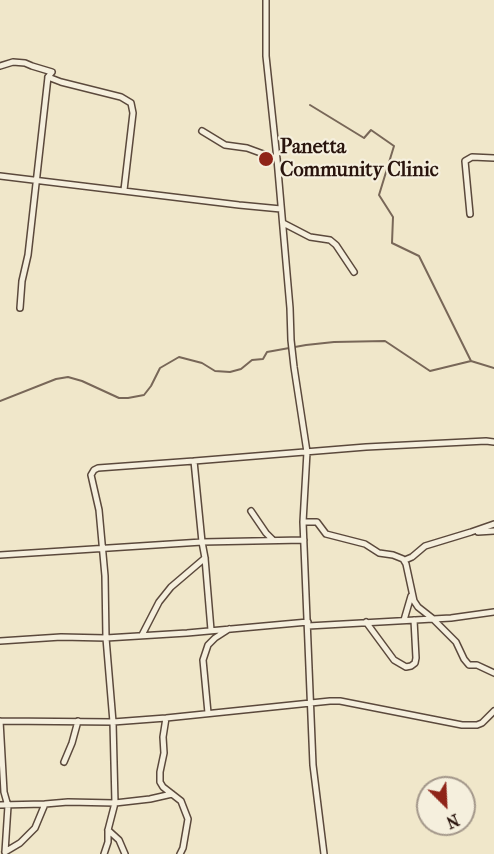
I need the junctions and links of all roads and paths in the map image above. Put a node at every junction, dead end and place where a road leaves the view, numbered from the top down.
1 (266, 0) edge
2 (0, 66) edge
3 (48, 77) junction
4 (202, 131) dead end
5 (494, 158) edge
6 (278, 159) junction
7 (0, 176) edge
8 (37, 180) junction
9 (124, 190) junction
10 (281, 209) junction
11 (470, 214) dead end
12 (283, 223) junction
13 (354, 272) dead end
14 (20, 308) dead end
15 (494, 442) edge
16 (307, 452) junction
17 (194, 461) junction
18 (251, 511) dead end
19 (303, 522) junction
20 (494, 524) edge
21 (494, 531) edge
22 (471, 532) junction
23 (273, 540) junction
24 (304, 540) junction
25 (202, 542) junction
26 (103, 548) junction
27 (0, 555) edge
28 (205, 558) junction
29 (405, 560) junction
30 (412, 592) junction
31 (494, 612) edge
32 (432, 618) junction
33 (404, 620) junction
34 (414, 620) junction
35 (366, 622) junction
36 (308, 624) junction
37 (231, 628) junction
38 (211, 630) junction
39 (142, 635) junction
40 (106, 638) junction
41 (0, 641) edge
42 (494, 673) edge
43 (311, 702) junction
44 (494, 711) edge
45 (208, 713) junction
46 (166, 718) junction
47 (0, 721) edge
48 (78, 721) junction
49 (113, 722) junction
50 (64, 762) dead end
51 (172, 794) junction
52 (116, 803) junction
53 (45, 804) junction
54 (0, 806) edge
55 (8, 806) junction
56 (108, 830) junction
57 (4, 853) edge
58 (104, 854) edge
59 (125, 854) edge
60 (180, 854) edge
61 (324, 854) edge

1 - 6 street
2 - 3 street
3 - 8 street
3 - 9 street
4 - 6 street
5 - 11 street
6 - 10 street
7 - 8 street
8 - 9 street
8 - 14 street
9 - 10 street
10 - 12 street
12 - 13 street
12 - 16 street
15 - 16 street
16 - 17 street
16 - 19 street
17 - 25 street
17 - 26 street
18 - 23 street
19 - 24 street
19 - 29 street
20 - 22 street
21 - 22 street
22 - 29 street
23 - 24 street
23 - 25 street
24 - 36 street
25 - 26 street
25 - 28 street
26 - 27 street
26 - 40 street
28 - 38 street
28 - 39 street
29 - 30 street
30 - 32 street
30 - 33 street
31 - 32 street
32 - 34 street
32 - 42 street
33 - 34 street
33 - 35 street
34 - 35 street
35 - 36 street
36 - 37 street
36 - 43 street
37 - 38 street
37 - 45 street
38 - 39 street
39 - 40 street
40 - 41 street
40 - 49 street
43 - 44 street
43 - 45 street
43 - 61 street
45 - 46 street
46 - 49 street
46 - 51 street
47 - 48 street
47 - 55 street
48 - 49 street
48 - 50 street
49 - 52 street
51 - 52 street
51 - 60 street
52 - 53 street
52 - 56 street
53 - 55 street
53 - 57 street
54 - 55 street
55 - 57 street
56 - 58 street
56 - 59 street

